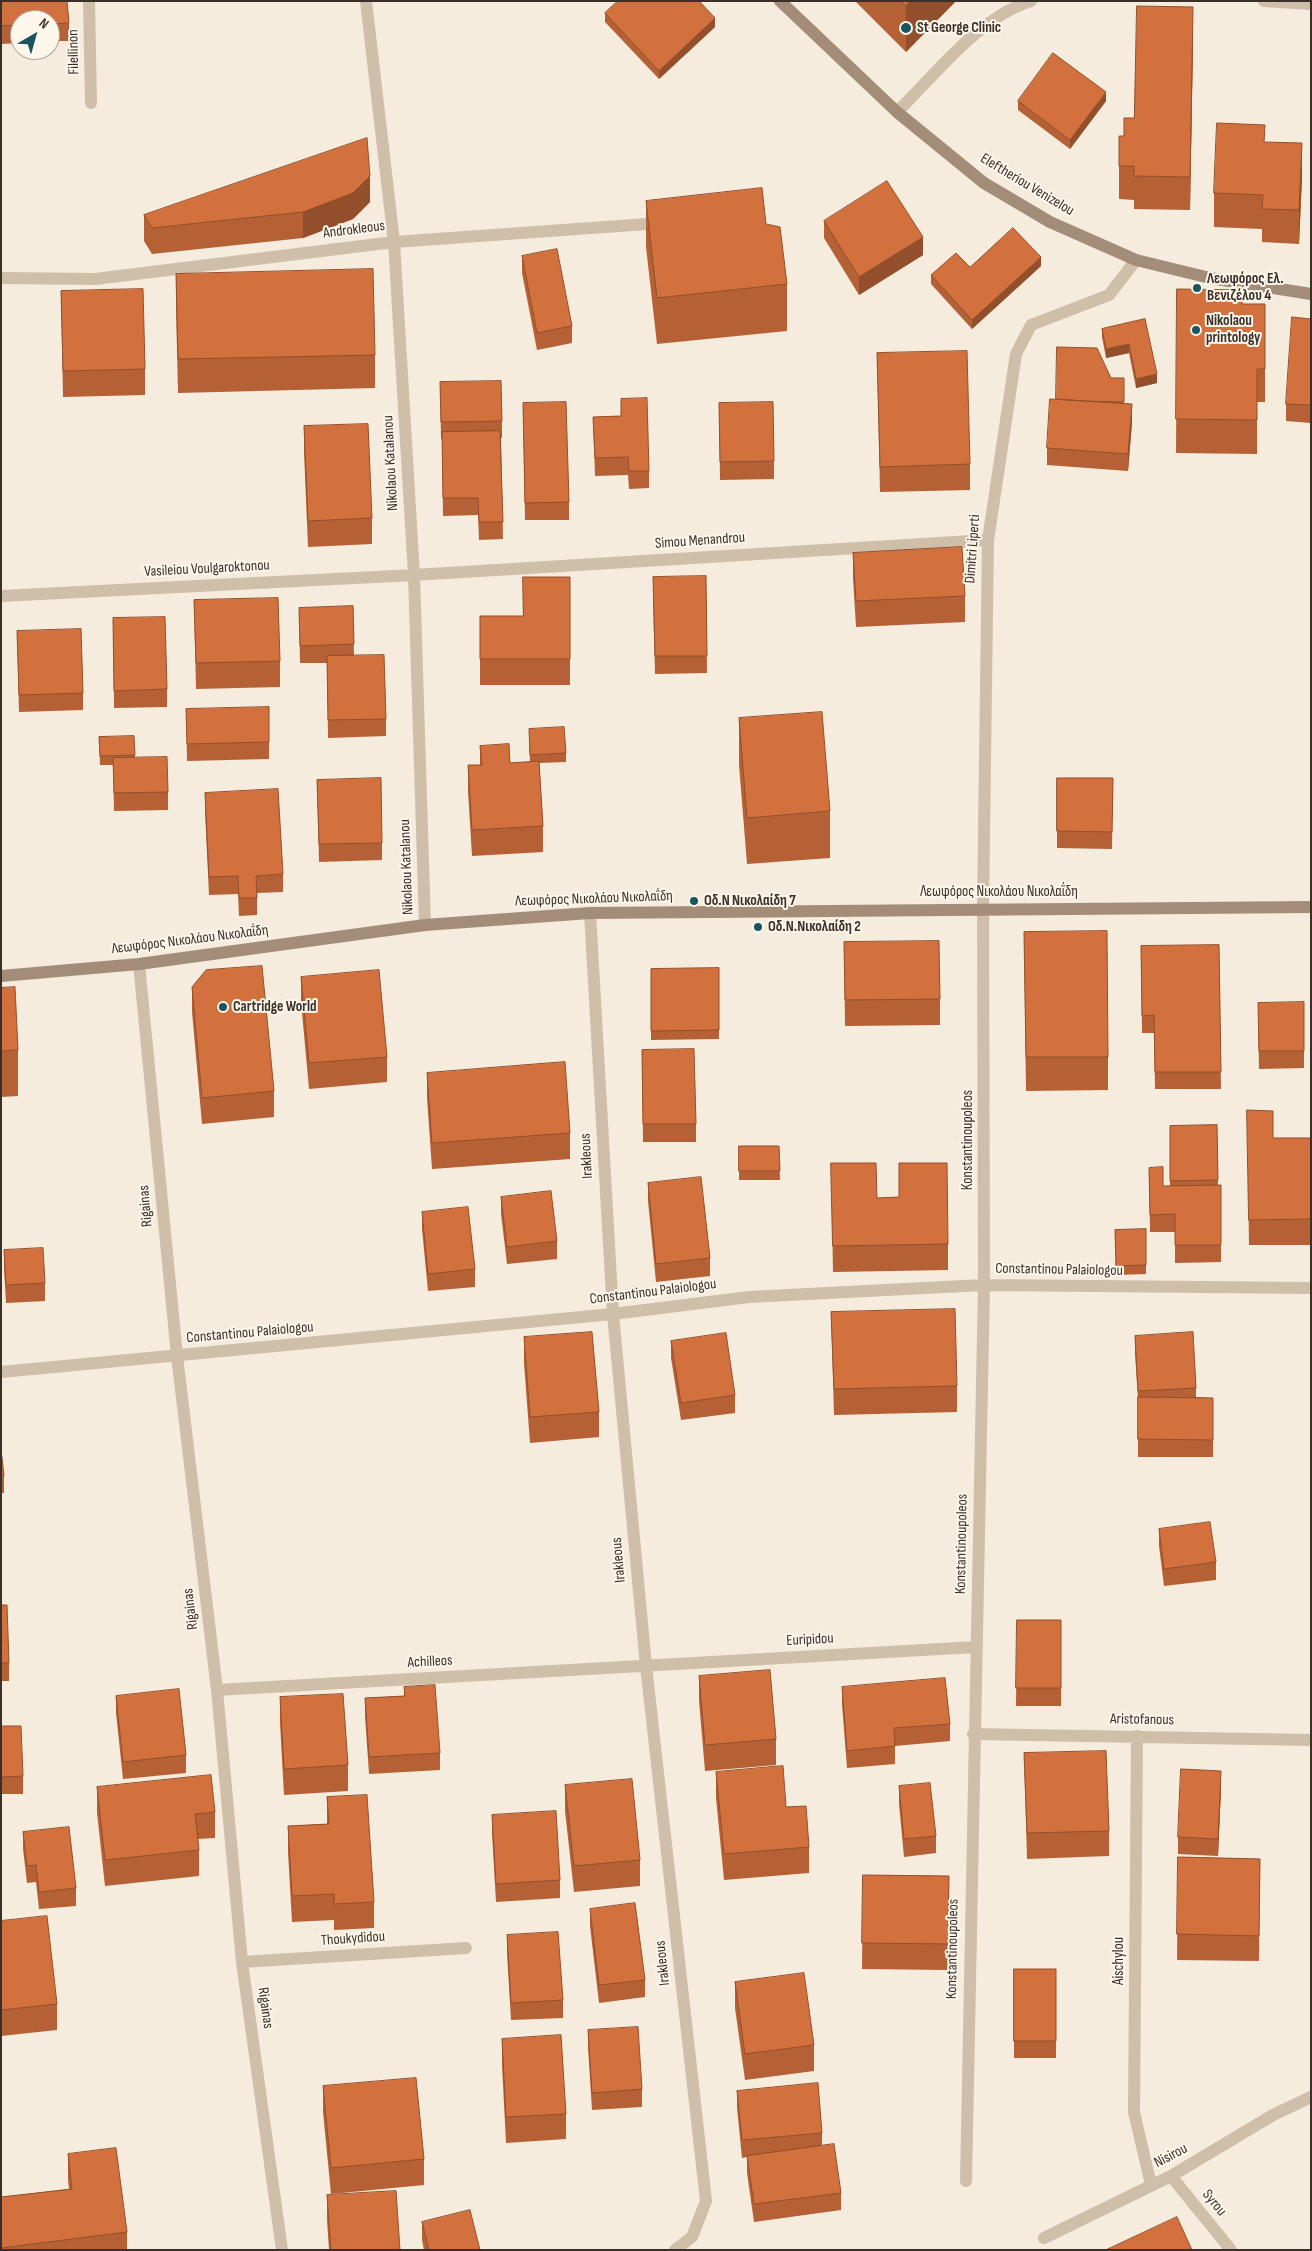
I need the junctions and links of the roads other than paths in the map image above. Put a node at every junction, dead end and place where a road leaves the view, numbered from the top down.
1 (89, 1) edge
2 (366, 1) edge
3 (780, 1) edge
4 (1031, 1) edge
5 (1264, 1) edge
6 (1311, 4) edge
7 (91, 103) dead end
8 (898, 112) junction
9 (672, 222) edge
10 (394, 242) junction
11 (1136, 260) junction
12 (1, 278) edge
13 (1311, 294) edge
14 (988, 540) junction
15 (414, 575) junction
16 (1, 596) edge
17 (1311, 907) edge
18 (983, 908) junction
19 (590, 913) junction
20 (425, 925) junction
21 (139, 964) junction
22 (1, 976) edge
23 (984, 1286) junction
24 (1311, 1288) edge
25 (612, 1314) junction
26 (177, 1356) junction
27 (1, 1372) edge
28 (976, 1647) junction
29 (646, 1666) junction
30 (217, 1690) junction
31 (973, 1734) junction
32 (1137, 1736) junction
33 (1311, 1740) edge
34 (466, 1948) dead end
35 (242, 1962) junction
36 (1311, 2097) edge
37 (1172, 2176) junction
38 (966, 2181) dead end
39 (1151, 2185) junction
40 (1044, 2238) dead end
41 (282, 2250) edge
42 (675, 2250) edge
43 (1231, 2250) edge

1 - 7 street, Filellinon
2 - 10 street, Nikolaou Katalanou
3 - 8 street, Eleftheriou Venizelou
4 - 8 street
5 - 6 street
8 - 11 street, Eleftheriou Venizelou
9 - 10 street, Androkleous
10 - 12 street, Androkleous
10 - 15 street, Nikolaou Katalanou
11 - 13 street, Eleftheriou Venizelou
11 - 14 street, Dimitri Liperti
14 - 15 street, Simou Menandrou
14 - 18 street, Dimitri Liperti
15 - 16 street, Vasileiou Voulgaroktonou
15 - 20 street, Nikolaou Katalanou
17 - 18 street, Λεωφόρος Νικολάου Νικολαΐδη
18 - 19 street, Λεωφόρος Νικολάου Νικολαΐδη
18 - 23 street, Konstantinoupoleos
19 - 20 street, Λεωφόρος Νικολάου Νικολαΐδη
19 - 25 street, Irakleous
20 - 21 street, Λεωφόρος Νικολάου Νικολαΐδη
21 - 22 street, Λεωφόρος Νικολάου Νικολαΐδη
21 - 26 street, Rigainas
23 - 24 street, Constantinou Palaiologou
23 - 25 street, Constantinou Palaiologou
23 - 28 street, Konstantinoupoleos
25 - 26 street, Constantinou Palaiologou
25 - 29 street, Irakleous
26 - 27 street, Constantinou Palaiologou
26 - 30 street, Rigainas
28 - 29 street, Euripidou
28 - 31 street, Konstantinoupoleos
29 - 30 street, Achilleos
29 - 42 street, Irakleous
30 - 35 street, Rigainas
31 - 32 street, Aristofanous
31 - 38 street, Konstantinoupoleos
32 - 33 street, Aristofanous
32 - 39 street, Aischylou
34 - 35 street, Thoukydidou
35 - 41 street, Rigainas
36 - 37 street, Nisirou
37 - 39 street, Nisirou
37 - 43 street, Syrou
39 - 40 street, Nisirou

